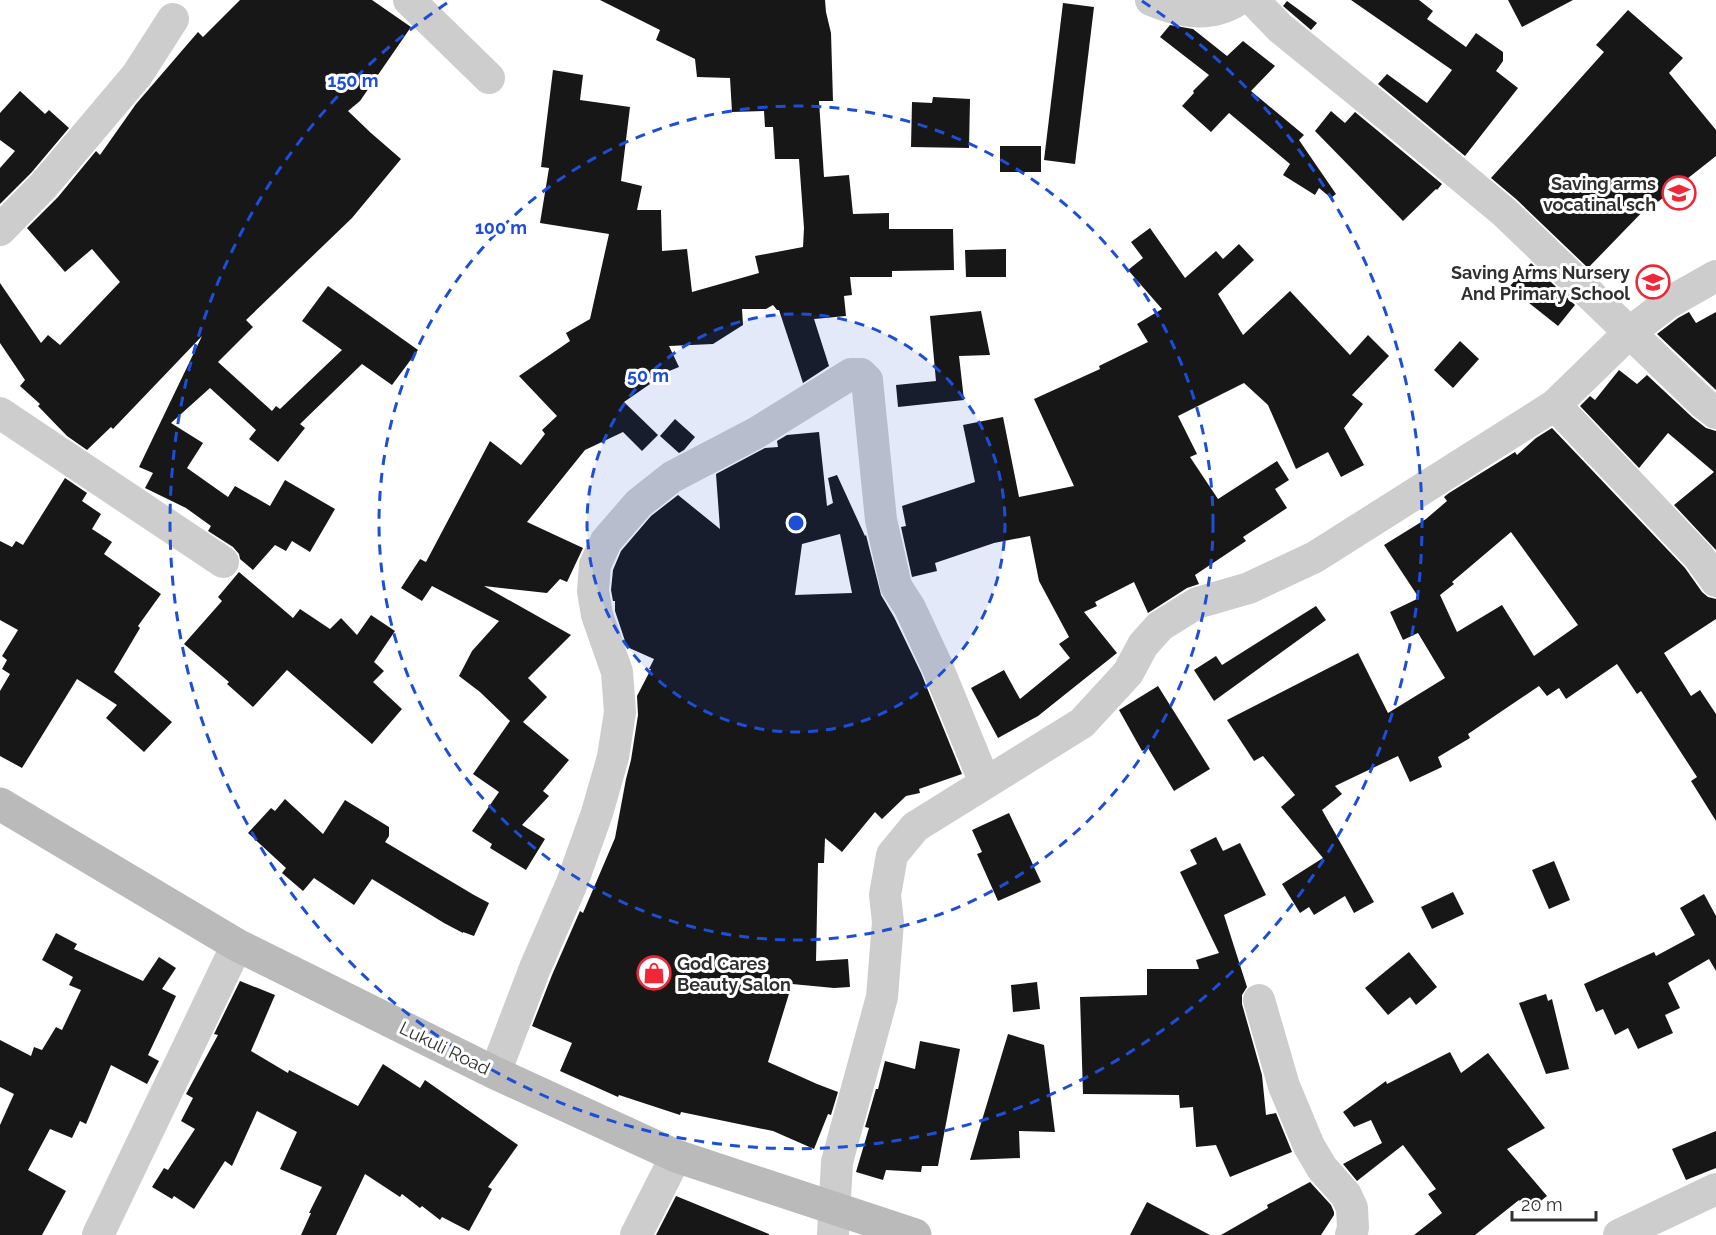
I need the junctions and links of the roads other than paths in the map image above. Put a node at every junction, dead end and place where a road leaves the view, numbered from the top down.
1 (409, 0) edge
2 (1151, 0) edge
3 (1238, 0) edge
4 (1253, 0) edge
5 (173, 19) dead end
6 (489, 78) dead end
7 (0, 230) edge
8 (1716, 276) edge
9 (1629, 333) junction
10 (1555, 405) junction
11 (1716, 412) edge
12 (0, 413) edge
13 (223, 562) dead end
14 (1716, 581) edge
15 (985, 783) junction
16 (0, 804) edge
17 (237, 945) junction
18 (1259, 1000) dead end
19 (495, 1073) junction
20 (676, 1156) junction
21 (1716, 1189) edge
22 (834, 1222) edge
23 (98, 1235) edge
24 (636, 1235) edge
25 (915, 1235) edge
26 (1351, 1235) edge
27 (1619, 1235) edge

1 - 6 street
2 - 3 street
4 - 9 street
5 - 7 street
8 - 9 street
9 - 10 street
9 - 11 street
10 - 14 street
10 - 15 street
12 - 13 street
15 - 19 street
15 - 22 street
16 - 17 street, Lukuli Road
17 - 19 street, Lukuli Road
17 - 23 street
18 - 26 street
19 - 20 street, Lukuli Road
20 - 22 street, Lukuli Road
20 - 24 street
21 - 27 street
22 - 25 street, Lukuli Road

